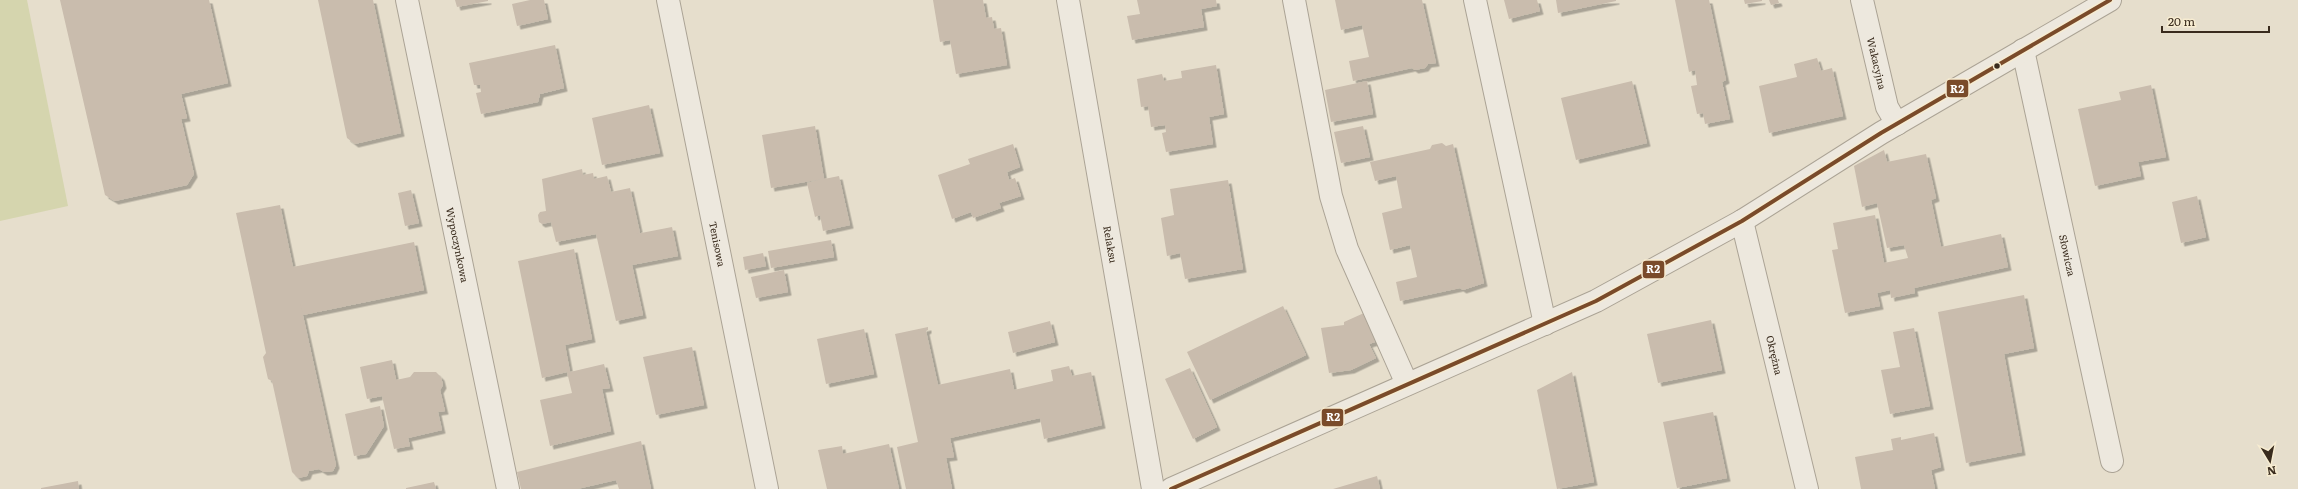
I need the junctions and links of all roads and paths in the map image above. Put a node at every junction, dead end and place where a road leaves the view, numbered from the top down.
1 (407, 0) edge
2 (668, 0) edge
3 (1068, 0) edge
4 (1294, 0) edge
5 (1475, 0) edge
6 (1862, 0) edge
7 (2110, 0) edge
8 (2023, 50) junction
9 (1897, 124) junction
10 (1742, 221) junction
11 (1546, 324) junction
12 (1407, 384) junction
13 (2112, 461) dead end
14 (508, 489) edge
15 (767, 489) edge
16 (1153, 489) edge
17 (1171, 489) edge
18 (1806, 489) edge

1 - 14 street, Wypoczynkowa
2 - 15 street, Tenisowa
3 - 16 street, Relaksu
4 - 12 street
5 - 11 street
6 - 9 street, Wakacyjna
7 - 8 street
8 - 9 street
8 - 13 street, Słowicza
9 - 10 street
10 - 11 street
10 - 18 street, Okrężna
11 - 12 street
12 - 17 street

